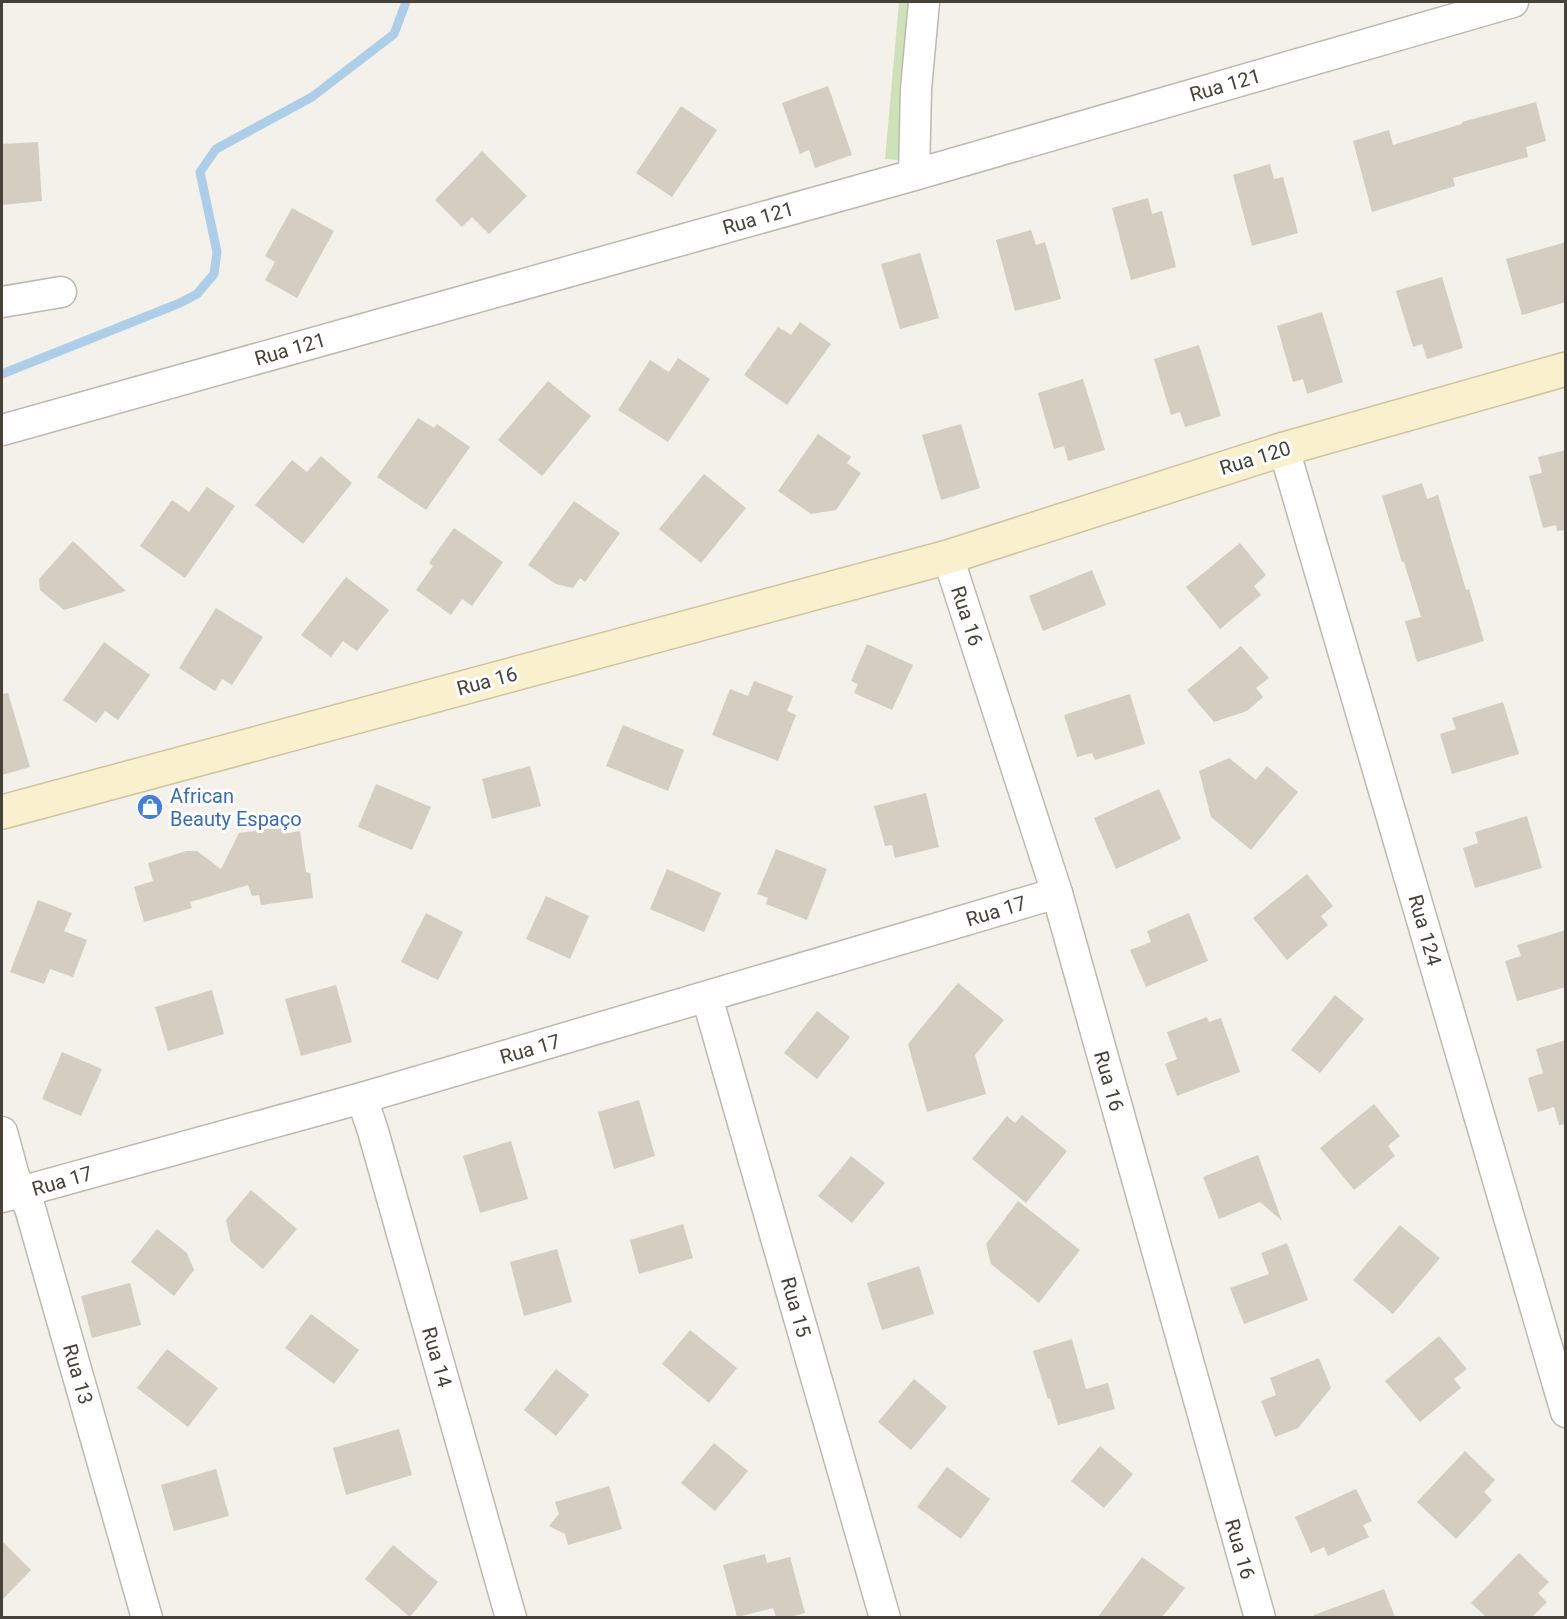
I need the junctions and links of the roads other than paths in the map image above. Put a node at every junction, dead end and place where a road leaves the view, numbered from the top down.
1 (924, 2) edge
2 (1513, 2) edge
3 (914, 175) junction
4 (62, 292) dead end
5 (2, 302) edge
6 (1566, 369) edge
7 (2, 430) edge
8 (1284, 448) junction
9 (948, 557) junction
10 (2, 812) edge
11 (1057, 893) junction
12 (707, 997) junction
13 (362, 1098) junction
14 (2, 1132) edge
15 (12, 1195) edge
16 (1566, 1412) edge
17 (147, 1617) edge
18 (511, 1617) edge
19 (885, 1617) edge
20 (1260, 1617) edge

1 - 3 street
2 - 3 street, Rua 121
3 - 7 street, Rua 121
4 - 5 street
6 - 8 street, Rua 120
8 - 9 street, Rua 120
8 - 16 street, Rua 124
9 - 10 street, Rua 16
9 - 11 street, Rua 16
11 - 12 street, Rua 17
11 - 20 street, Rua 16
12 - 13 street, Rua 17
12 - 19 street, Rua 15
13 - 15 street, Rua 17
13 - 18 street, Rua 14
14 - 15 street, Rua 13
15 - 17 street, Rua 13

